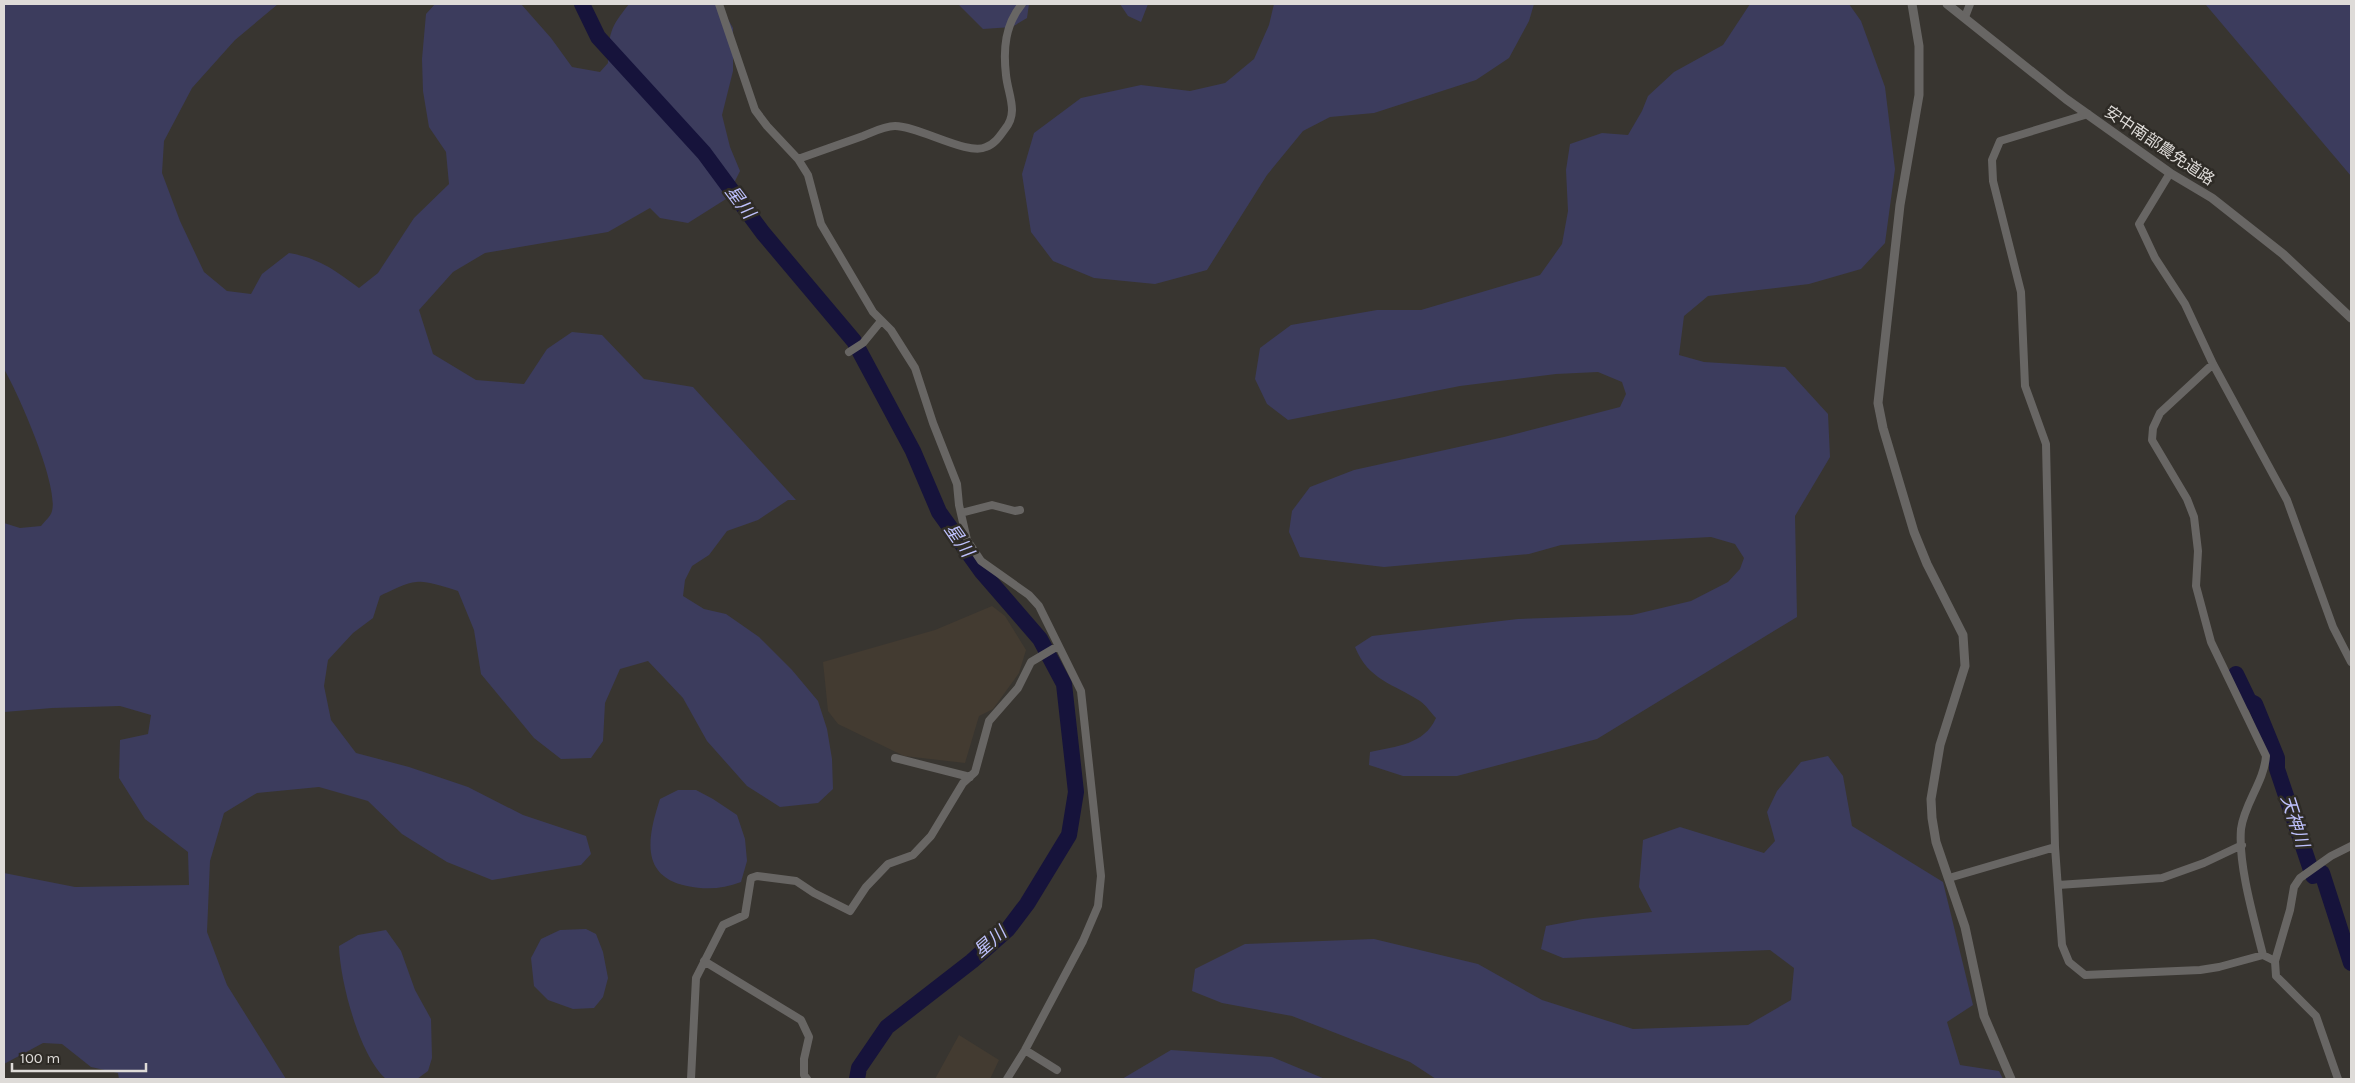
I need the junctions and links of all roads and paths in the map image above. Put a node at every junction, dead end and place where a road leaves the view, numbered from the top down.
1 (719, 4) edge
2 (1022, 4) edge
3 (1912, 4) edge
4 (1947, 4) edge
5 (1970, 4) edge
6 (1965, 17) junction
7 (2088, 114) junction
8 (798, 159) junction
9 (2170, 173) junction
10 (2351, 318) edge
11 (881, 321) junction
12 (849, 352) dead end
13 (2213, 364) junction
14 (1020, 510) dead end
15 (961, 513) junction
16 (1057, 647) junction
17 (2351, 662) edge
18 (895, 758) dead end
19 (970, 776) junction
20 (2242, 845) junction
21 (2351, 846) edge
22 (2055, 847) junction
23 (1949, 878) junction
24 (2058, 886) junction
25 (2263, 955) junction
26 (704, 961) junction
27 (2275, 961) junction
28 (1025, 1050) junction
29 (1057, 1070) dead end
30 (691, 1079) edge
31 (807, 1079) edge
32 (1007, 1079) edge
33 (2011, 1079) edge
34 (2338, 1079) edge

1 - 8 street
2 - 8 street
3 - 23 street
4 - 6 street, 安中南部農免道路
5 - 6 street
6 - 7 street, 安中南部農免道路
7 - 9 street, 安中南部農免道路
7 - 22 street
8 - 11 street
9 - 10 street, 安中南部農免道路
9 - 13 street
11 - 12 street
11 - 15 street
13 - 17 street
13 - 20 street
14 - 15 street
15 - 16 street
16 - 19 street
16 - 28 street
18 - 19 street
19 - 26 street
20 - 24 street
20 - 25 street
21 - 27 street
22 - 23 street
22 - 24 street
23 - 33 street
24 - 25 street
25 - 27 street
26 - 30 street
26 - 31 street
27 - 34 street
28 - 29 street
28 - 32 street

